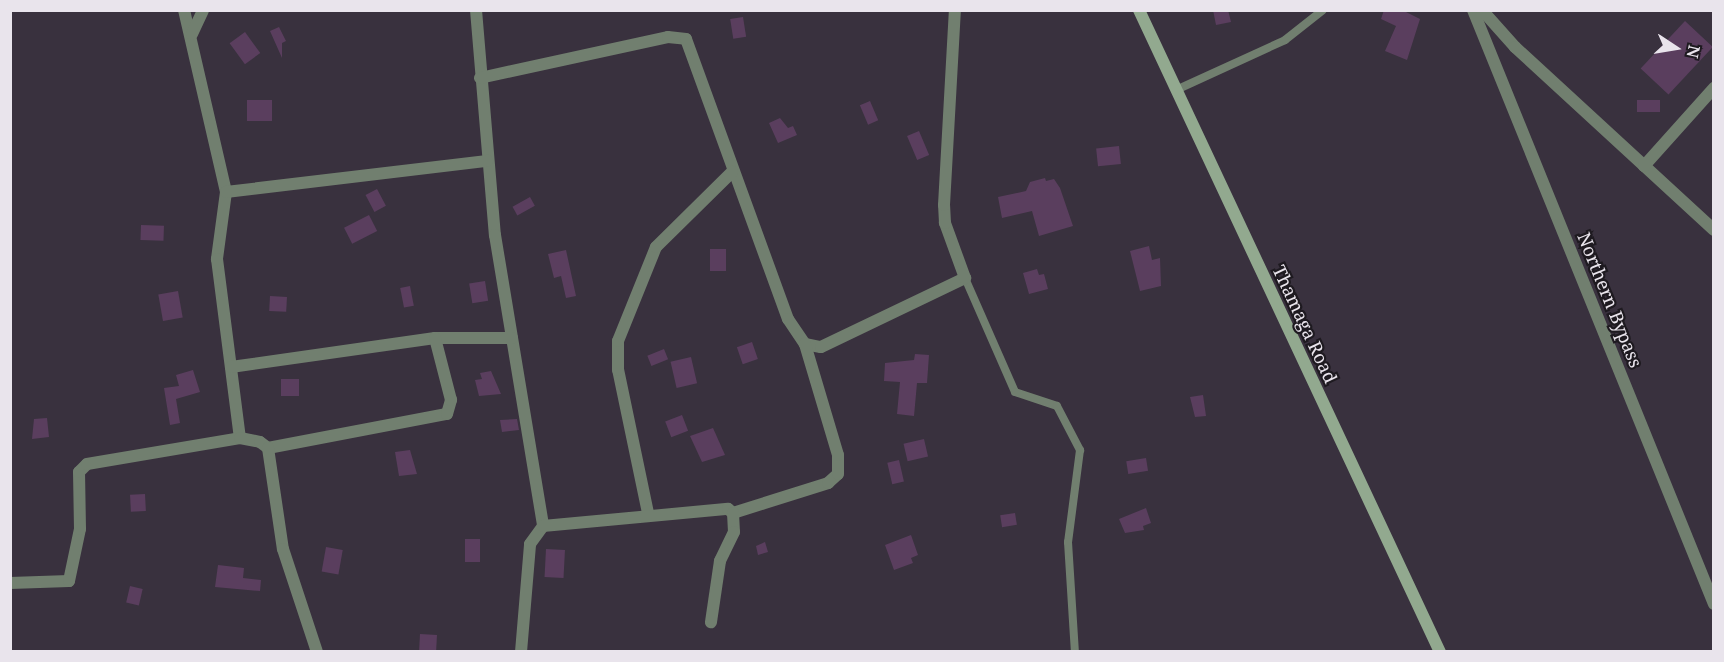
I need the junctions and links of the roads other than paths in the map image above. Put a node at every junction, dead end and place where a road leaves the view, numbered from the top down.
1 (184, 10) edge
2 (204, 10) edge
3 (476, 10) edge
4 (955, 10) edge
5 (1139, 10) edge
6 (1323, 10) edge
7 (1473, 10) edge
8 (1482, 10) edge
9 (192, 34) junction
10 (480, 78) junction
11 (1713, 88) edge
12 (1176, 90) junction
13 (487, 161) junction
14 (1644, 166) junction
15 (732, 172) junction
16 (226, 192) junction
17 (1713, 230) edge
18 (966, 278) junction
19 (435, 338) junction
20 (512, 338) junction
21 (805, 344) junction
22 (231, 367) junction
23 (240, 438) junction
24 (268, 448) junction
25 (648, 513) junction
26 (733, 513) junction
27 (543, 526) junction
28 (10, 583) edge
29 (1713, 604) edge
30 (711, 622) dead end
31 (317, 651) edge
32 (521, 651) edge
33 (1075, 651) edge
34 (1440, 651) edge

1 - 9 street
2 - 9 street
3 - 10 street
4 - 18 street
5 - 12 main road, Thamaga Road
6 - 12 lane
7 - 29 street, Northern Bypass
8 - 14 street
9 - 16 street
10 - 13 street
10 - 15 street
11 - 14 street
12 - 34 main road, Thamaga Road
13 - 16 street
13 - 20 street
14 - 17 street
15 - 21 street
15 - 25 street
16 - 22 street
18 - 21 street
18 - 33 lane
19 - 20 street
19 - 22 street
19 - 24 street
20 - 27 street
21 - 26 street
22 - 23 street
23 - 24 street
23 - 28 street
24 - 31 street
25 - 26 street
25 - 27 street
26 - 30 street
27 - 32 street

